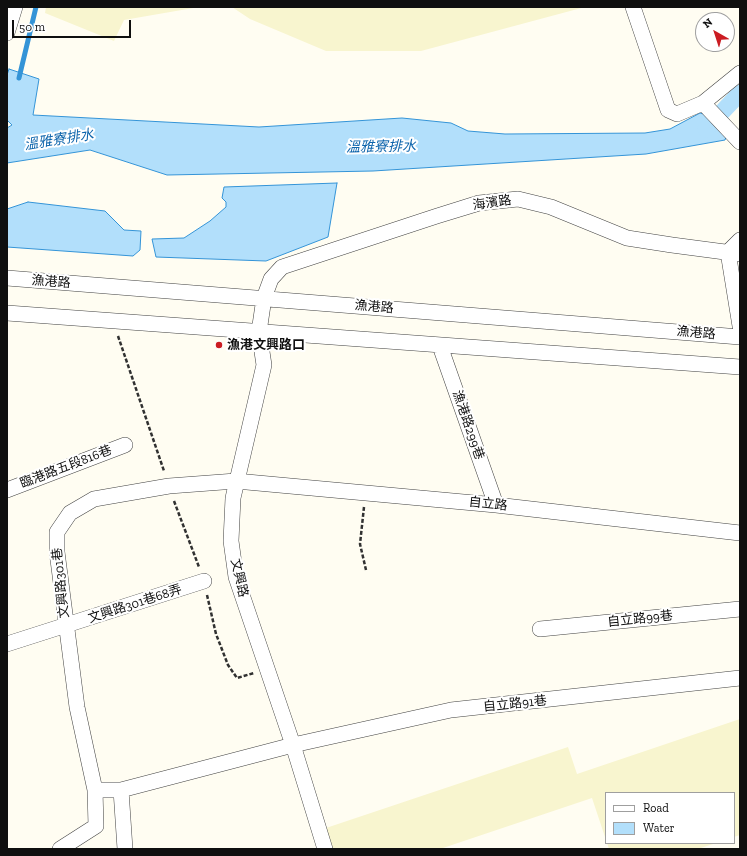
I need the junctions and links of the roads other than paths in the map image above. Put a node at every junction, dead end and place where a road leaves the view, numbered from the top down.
1 (634, 7) edge
2 (14, 10) edge
3 (7, 33) edge
4 (740, 73) edge
5 (702, 103) junction
6 (736, 138) edge
7 (740, 240) edge
8 (734, 253) edge
9 (7, 278) edge
10 (264, 298) junction
11 (7, 313) edge
12 (740, 326) edge
13 (259, 332) junction
14 (740, 336) edge
15 (440, 346) junction
16 (740, 367) edge
17 (125, 445) dead end
18 (236, 480) junction
19 (7, 490) edge
20 (496, 505) junction
21 (740, 533) edge
22 (204, 581) road end
23 (740, 609) edge
24 (66, 627) junction
25 (540, 629) dead end
26 (7, 644) edge
27 (740, 678) edge
28 (293, 745) junction
29 (95, 790) junction
30 (121, 790) junction
31 (60, 849) edge
32 (125, 849) edge
33 (325, 849) edge

1 - 5 street
2 - 3 street
4 - 5 street
5 - 6 street
7 - 8 street
8 - 10 street, 海濱路
8 - 12 street
9 - 10 street, 漁港路
10 - 13 street, 文興路
10 - 14 street, 漁港路
11 - 13 street
13 - 15 street
13 - 18 street, 文興路
15 - 16 street
15 - 20 street, 漁港路299巷
17 - 19 street, 臨港路五段816巷
18 - 20 street, 自立路
18 - 24 street, 文興路301巷
18 - 28 street, 文興路
20 - 21 street, 自立路
22 - 24 street, 文興路301巷68弄
23 - 25 street, 自立路99巷
24 - 26 street, 文興路301巷68弄
24 - 29 street, 文興路301巷
27 - 28 street, 自立路91巷
28 - 30 street, 自立路91巷
28 - 33 street, 文興路
29 - 30 street, 自立路91巷
29 - 31 street, 文興路301巷
30 - 32 street

